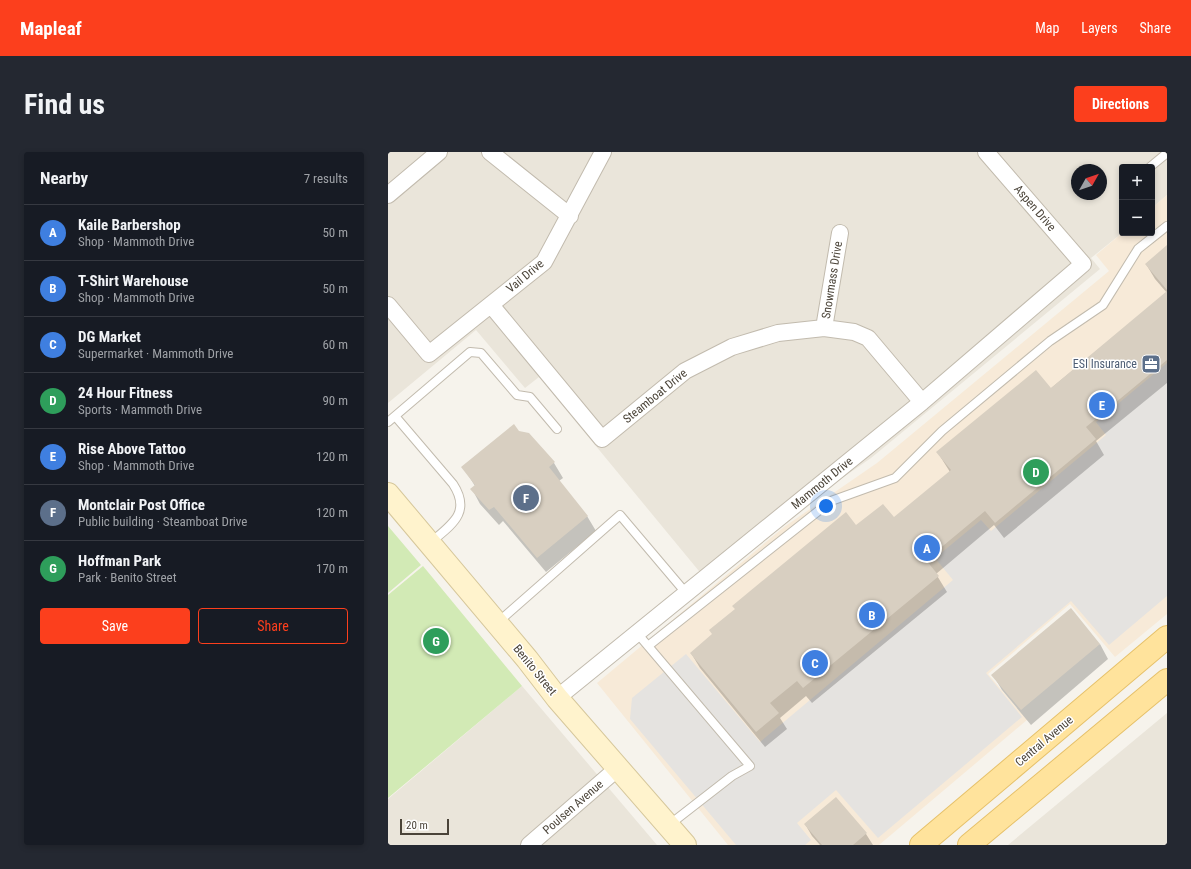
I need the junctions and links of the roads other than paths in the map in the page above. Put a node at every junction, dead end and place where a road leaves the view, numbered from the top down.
1 (439, 152) edge
2 (490, 152) edge
3 (603, 152) edge
4 (986, 152) edge
5 (1167, 153) edge
6 (1154, 164) edge
7 (388, 195) edge
8 (570, 216) junction
9 (1167, 226) edge
10 (840, 232) dead end
11 (1083, 264) joint
12 (388, 305) edge
13 (490, 305) junction
14 (824, 328) junction
15 (922, 402) junction
16 (395, 416) junction
17 (388, 422) edge
18 (557, 429) dead end
19 (388, 494) edge
20 (430, 543) junction
21 (686, 593) junction
22 (497, 623) junction
23 (637, 633) junction
24 (1167, 637) edge
25 (648, 646) junction
26 (1167, 680) edge
27 (557, 698) junction
28 (618, 768) junction
29 (668, 826) junction
30 (529, 845) edge
31 (685, 845) edge
32 (921, 845) edge
33 (969, 845) edge

1 - 7 street
2 - 8 street
3 - 8 street, Vail Drive
4 - 11 street, Aspen Drive
5 - 6 lane
8 - 13 street, Vail Drive
9 - 25 lane
10 - 14 street, Snowmass Drive
11 - 15 street, Mammoth Drive
12 - 13 street, Vail Drive
13 - 14 street, Steamboat Drive
14 - 15 street, Steamboat Drive
15 - 21 street, Mammoth Drive
16 - 17 lane
16 - 18 lane
16 - 20 lane
19 - 20 street, Benito Street
20 - 22 street, Benito Street
21 - 22 lane
21 - 23 street, Mammoth Drive
22 - 27 street, Benito Street
23 - 25 lane
23 - 27 street, Mammoth Drive
24 - 32 main road, Central Avenue
25 - 29 lane
26 - 33 main road
27 - 28 street, Benito Street
28 - 29 street, Benito Street
28 - 30 street, Poulsen Avenue
29 - 31 street, Benito Street

